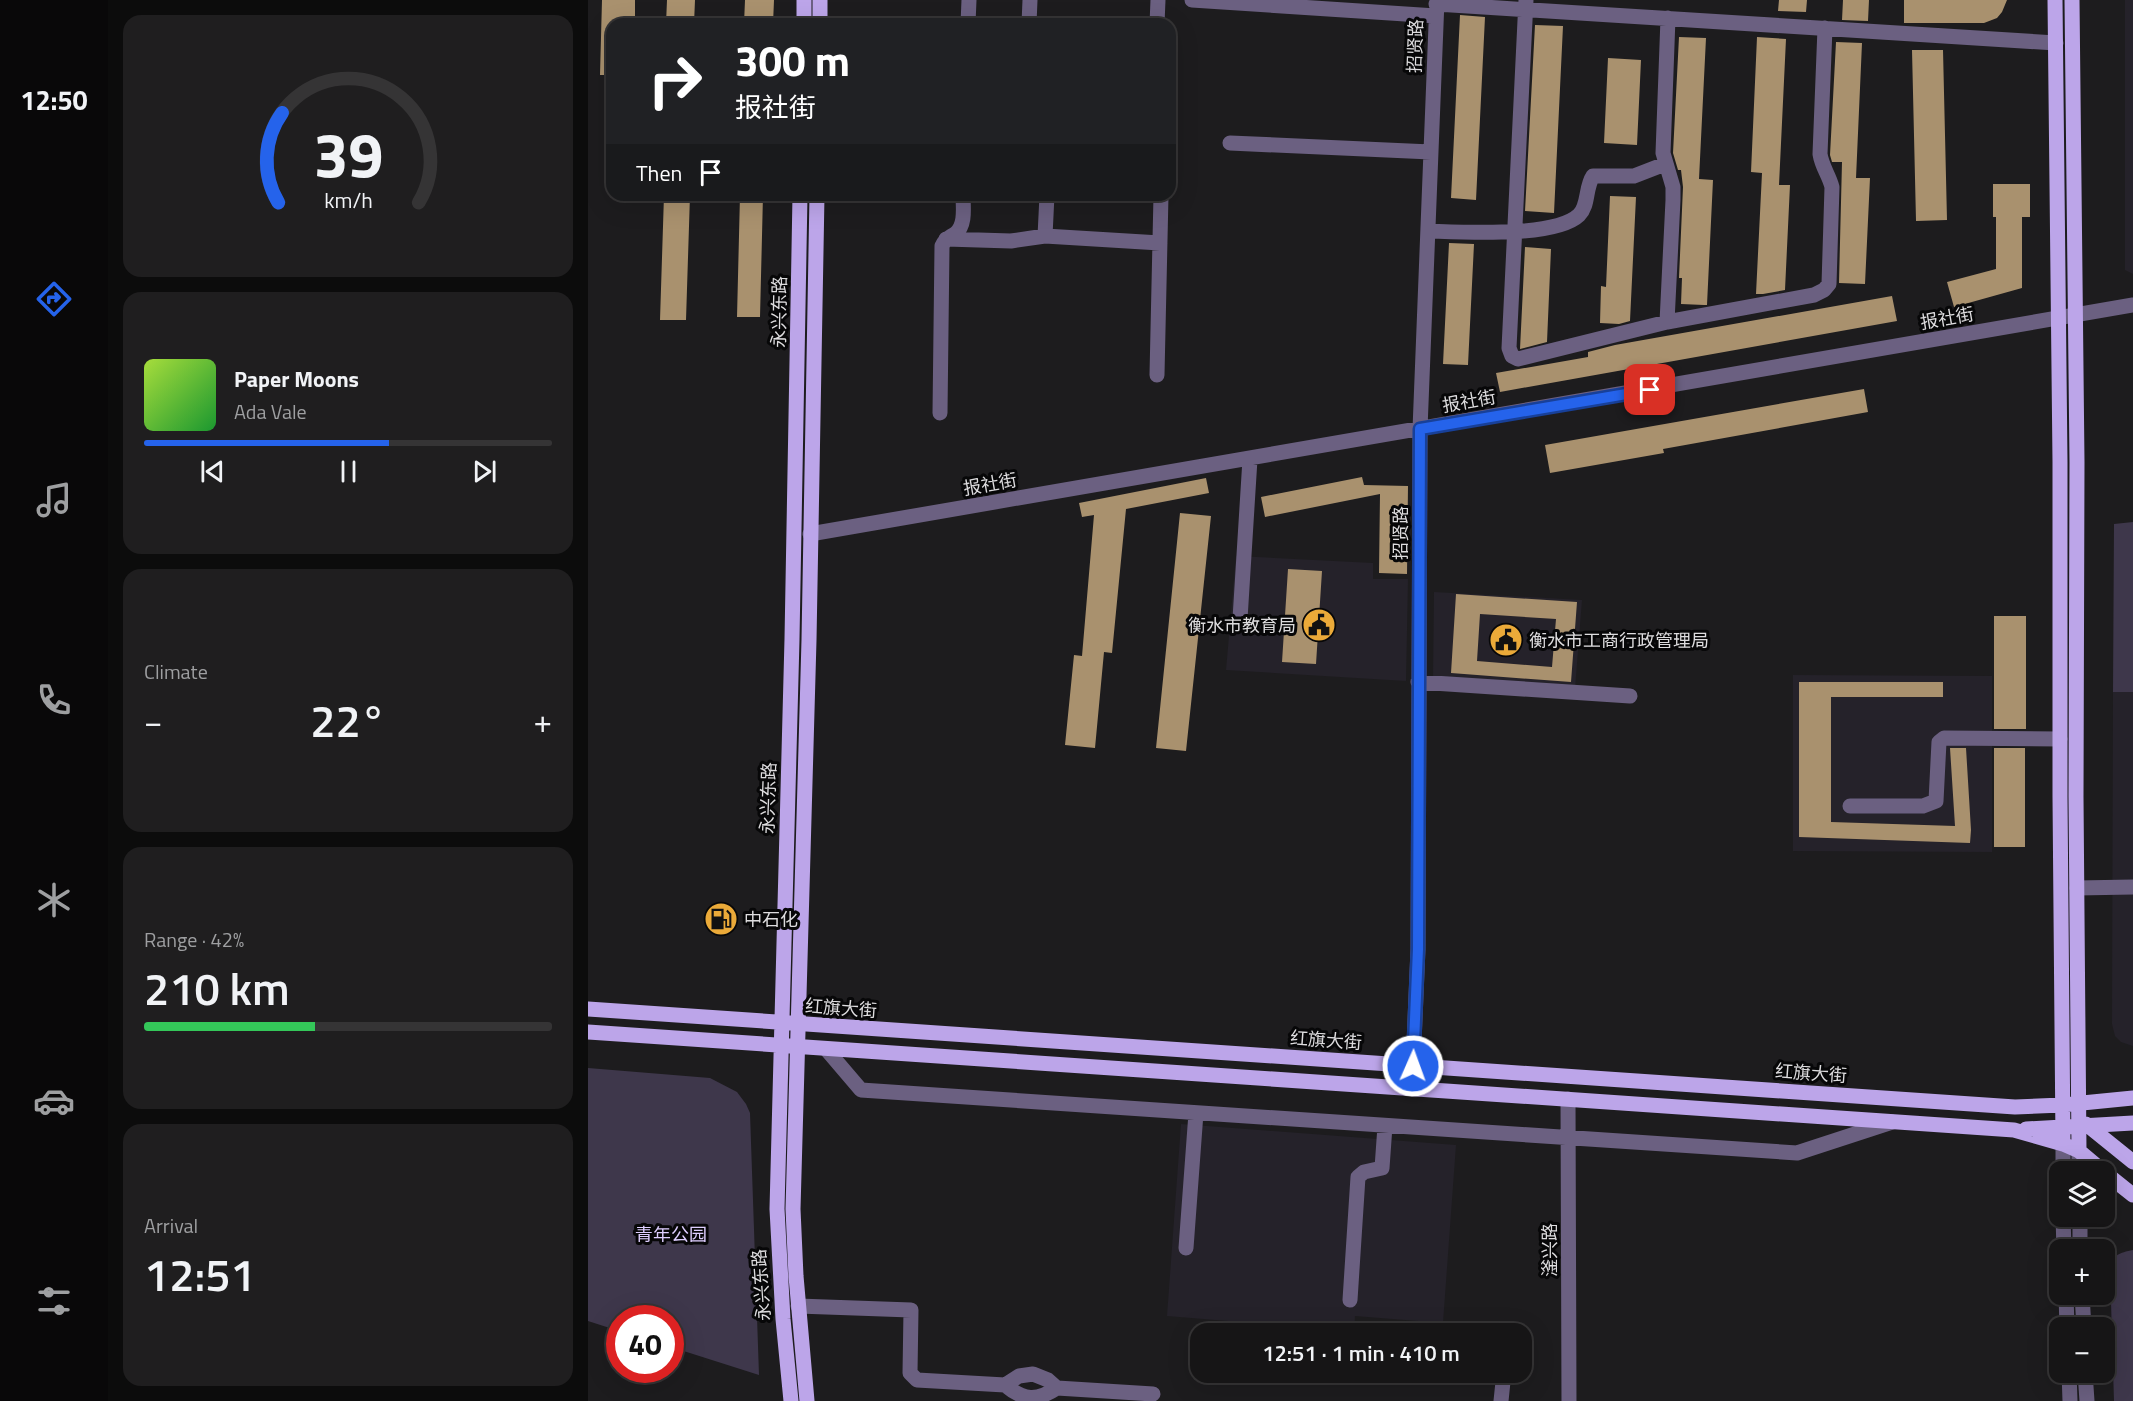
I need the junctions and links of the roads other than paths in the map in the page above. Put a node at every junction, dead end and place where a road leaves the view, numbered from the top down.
1 (804, 0) edge
2 (820, 0) edge
3 (969, 0) edge
4 (1030, 0) edge
5 (1158, 0) edge
6 (1192, 0) edge
7 (2055, 0) edge
8 (2072, 0) edge
9 (1525, 5) edge
10 (1436, 6) edge
11 (804, 18) edge
12 (820, 18) edge
13 (968, 18) edge
14 (1029, 18) edge
15 (1157, 18) edge
16 (1668, 18) junction
17 (1825, 28) junction
18 (2056, 43) junction
19 (1230, 143) dead end
20 (1431, 152) junction
21 (1665, 164) junction
22 (800, 201) edge
23 (817, 201) edge
24 (963, 201) edge
25 (1047, 201) edge
26 (1161, 201) edge
27 (1515, 230) junction
28 (1428, 231) junction
29 (1045, 236) junction
30 (946, 239) junction
31 (1160, 243) junction
32 (2133, 305) edge
33 (2075, 315) junction
34 (2059, 318) junction
35 (1667, 322) junction
36 (1157, 375) dead end
37 (940, 413) dead end
38 (1420, 429) junction
39 (1250, 459) junction
40 (810, 534) junction
41 (1240, 619) dead end
42 (1418, 682) junction
43 (1630, 696) dead end
44 (2060, 739) junction
45 (1850, 806) dead end
46 (2133, 887) edge
47 (2077, 888) junction
48 (588, 1009) edge
49 (781, 1023) junction
50 (798, 1024) junction
51 (588, 1032) edge
52 (781, 1046) junction
53 (797, 1047) junction
54 (826, 1049) junction
55 (1413, 1066) junction
56 (2133, 1098) edge
57 (1568, 1099) junction
58 (2062, 1105) junction
59 (1196, 1113) junction
60 (2081, 1118) junction
61 (1893, 1121) junction
62 (2133, 1123) edge
63 (1385, 1125) junction
64 (2062, 1127) junction
65 (2014, 1130) junction
66 (1568, 1138) junction
67 (2063, 1144) junction
68 (2079, 1151) junction
69 (2063, 1161) edge
70 (2079, 1161) edge
71 (2091, 1161) edge
72 (2133, 1162) edge
73 (2115, 1181) edge
74 (2133, 1195) edge
75 (1186, 1248) dead end
76 (1350, 1300) dead end
77 (798, 1306) junction
78 (1503, 1383) edge
79 (2069, 1383) edge
80 (2086, 1383) edge
81 (1005, 1385) junction
82 (1057, 1388) junction
83 (1153, 1394) dead end
84 (791, 1401) edge
85 (807, 1401) edge
86 (1501, 1401) edge
87 (1569, 1401) edge
88 (2070, 1401) edge
89 (2087, 1401) edge

1 - 11 main road
2 - 12 main road
3 - 13 street
4 - 14 street
5 - 15 street
6 - 10 street
7 - 18 main road
8 - 33 main road
9 - 10 street
9 - 16 street
9 - 27 street
10 - 20 street, 招贤路
16 - 17 street
16 - 21 street
17 - 18 street
17 - 35 street
18 - 34 main road
19 - 20 street
20 - 28 street, 招贤路
21 - 27 street
21 - 35 street
22 - 49 main road, 永兴东路
23 - 40 main road, 永兴东路
24 - 30 street
25 - 29 street
26 - 31 street
27 - 28 street
27 - 35 street
28 - 38 street, 招贤路
29 - 30 street
29 - 31 street
30 - 37 street
31 - 36 street
32 - 33 street, 报社街
33 - 34 street, 报社街
33 - 47 main road
34 - 38 street, 报社街
34 - 44 main road
38 - 39 street, 报社街
38 - 42 street, 招贤路
39 - 40 street, 报社街
39 - 41 street
40 - 50 main road, 永兴东路
42 - 43 street
42 - 55 street, 招贤路
44 - 45 street
44 - 58 main road
46 - 47 street
47 - 60 main road
48 - 49 main road, 红旗大街
49 - 50 main road, 红旗大街
49 - 52 main road, 永兴东路
50 - 53 main road, 永兴东路
50 - 55 main road, 红旗大街
51 - 52 main road, 红旗大街
52 - 53 main road, 红旗大街
52 - 84 main road, 永兴东路
53 - 54 main road, 红旗大街
53 - 77 main road, 永兴东路
54 - 57 main road, 红旗大街
54 - 59 street
55 - 58 main road, 红旗大街
56 - 60 main road, 红旗大街
57 - 61 main road, 红旗大街
57 - 66 street, 滏兴路
58 - 60 main road, 红旗大街
58 - 64 main road
59 - 63 street
59 - 75 street
60 - 62 main road, 红旗大街
60 - 64 main road, 红旗大街
60 - 68 main road
60 - 72 main road
61 - 65 main road, 红旗大街
61 - 66 street
63 - 66 street
63 - 76 street
64 - 65 main road, 红旗大街
64 - 67 main road
65 - 67 main road, 红旗大街
66 - 87 street, 滏兴路
67 - 68 main road, 红旗大街
67 - 69 street
68 - 70 street
68 - 71 main road, 红旗大街
73 - 74 main road, 红旗大街
77 - 81 street
77 - 85 main road, 永兴东路
78 - 86 street
79 - 88 street
80 - 89 street
81 - 82 street
81 - 82 street
82 - 83 street

